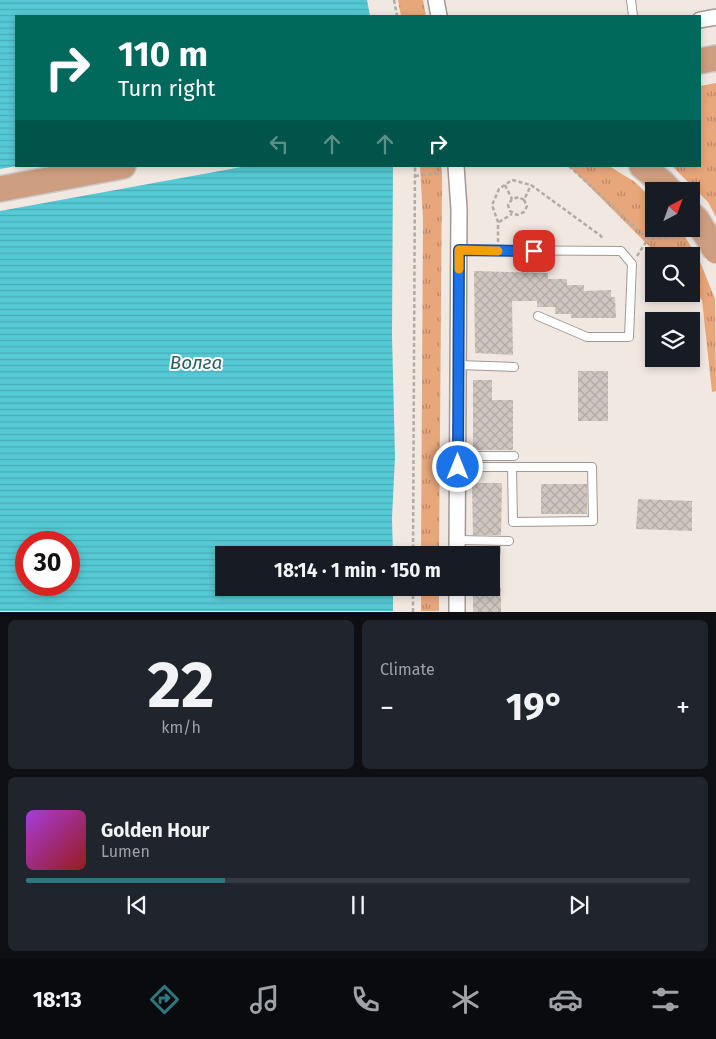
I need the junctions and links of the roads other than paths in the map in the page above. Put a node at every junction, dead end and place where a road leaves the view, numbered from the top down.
1 (436, 0) edge
2 (631, 0) edge
3 (439, 15) edge
4 (633, 15) edge
5 (716, 17) edge
6 (701, 20) edge
7 (716, 58) edge
8 (701, 61) edge
9 (118, 167) edge
10 (643, 167) edge
11 (449, 170) edge
12 (661, 182) edge
13 (0, 189) edge
14 (700, 225) edge
15 (459, 250) junction
16 (716, 252) edge
17 (538, 316) dead end
18 (458, 365) junction
19 (514, 367) dead end
20 (514, 456) dead end
21 (458, 462) junction
22 (512, 467) junction
23 (509, 541) dead end
24 (457, 546) edge
25 (472, 546) edge
26 (457, 596) edge
27 (457, 612) edge

1 - 3 street
2 - 4 lane
5 - 6 street
7 - 8 highway
9 - 13 highway
10 - 12 highway
11 - 15 street
14 - 16 highway, bridge
15 - 17 lane
15 - 18 street
18 - 19 lane
18 - 21 street
20 - 21 lane
21 - 22 lane
21 - 24 street
22 - 22 lane
23 - 25 lane
26 - 27 street

